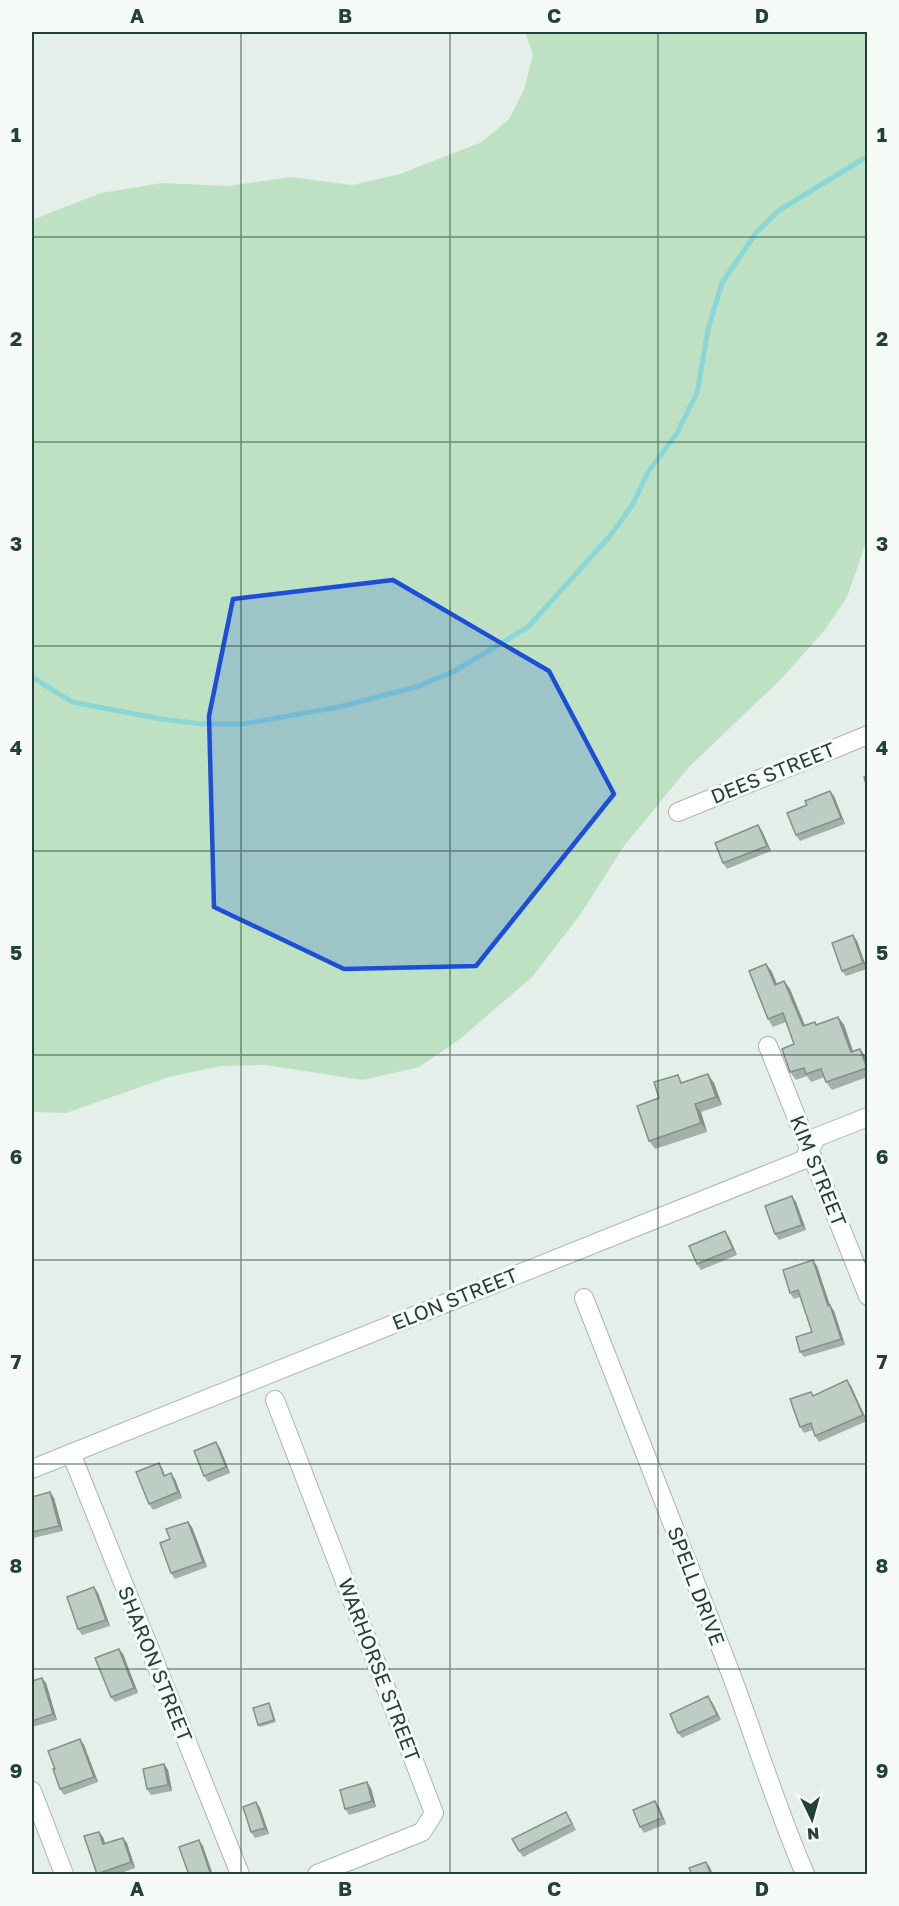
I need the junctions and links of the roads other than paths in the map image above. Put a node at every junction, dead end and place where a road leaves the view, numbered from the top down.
1 (867, 735) edge
2 (678, 812) dead end
3 (768, 1046) dead end
4 (867, 1117) edge
5 (810, 1150) junction
6 (867, 1296) edge
7 (585, 1298) dead end
8 (275, 1400) dead end
9 (71, 1453) junction
10 (32, 1469) edge
11 (32, 1791) edge
12 (64, 1875) edge
13 (240, 1875) edge
14 (317, 1875) edge
15 (805, 1875) edge

1 - 2 street, DEES STREET
3 - 5 street, KIM STREET
4 - 5 street, ELON STREET
5 - 6 street, KIM STREET
5 - 9 street, ELON STREET
7 - 15 street, SPELL DRIVE
8 - 14 street, WARHORSE STREET
9 - 10 street, ELON STREET
9 - 13 street, SHARON STREET
11 - 12 street

